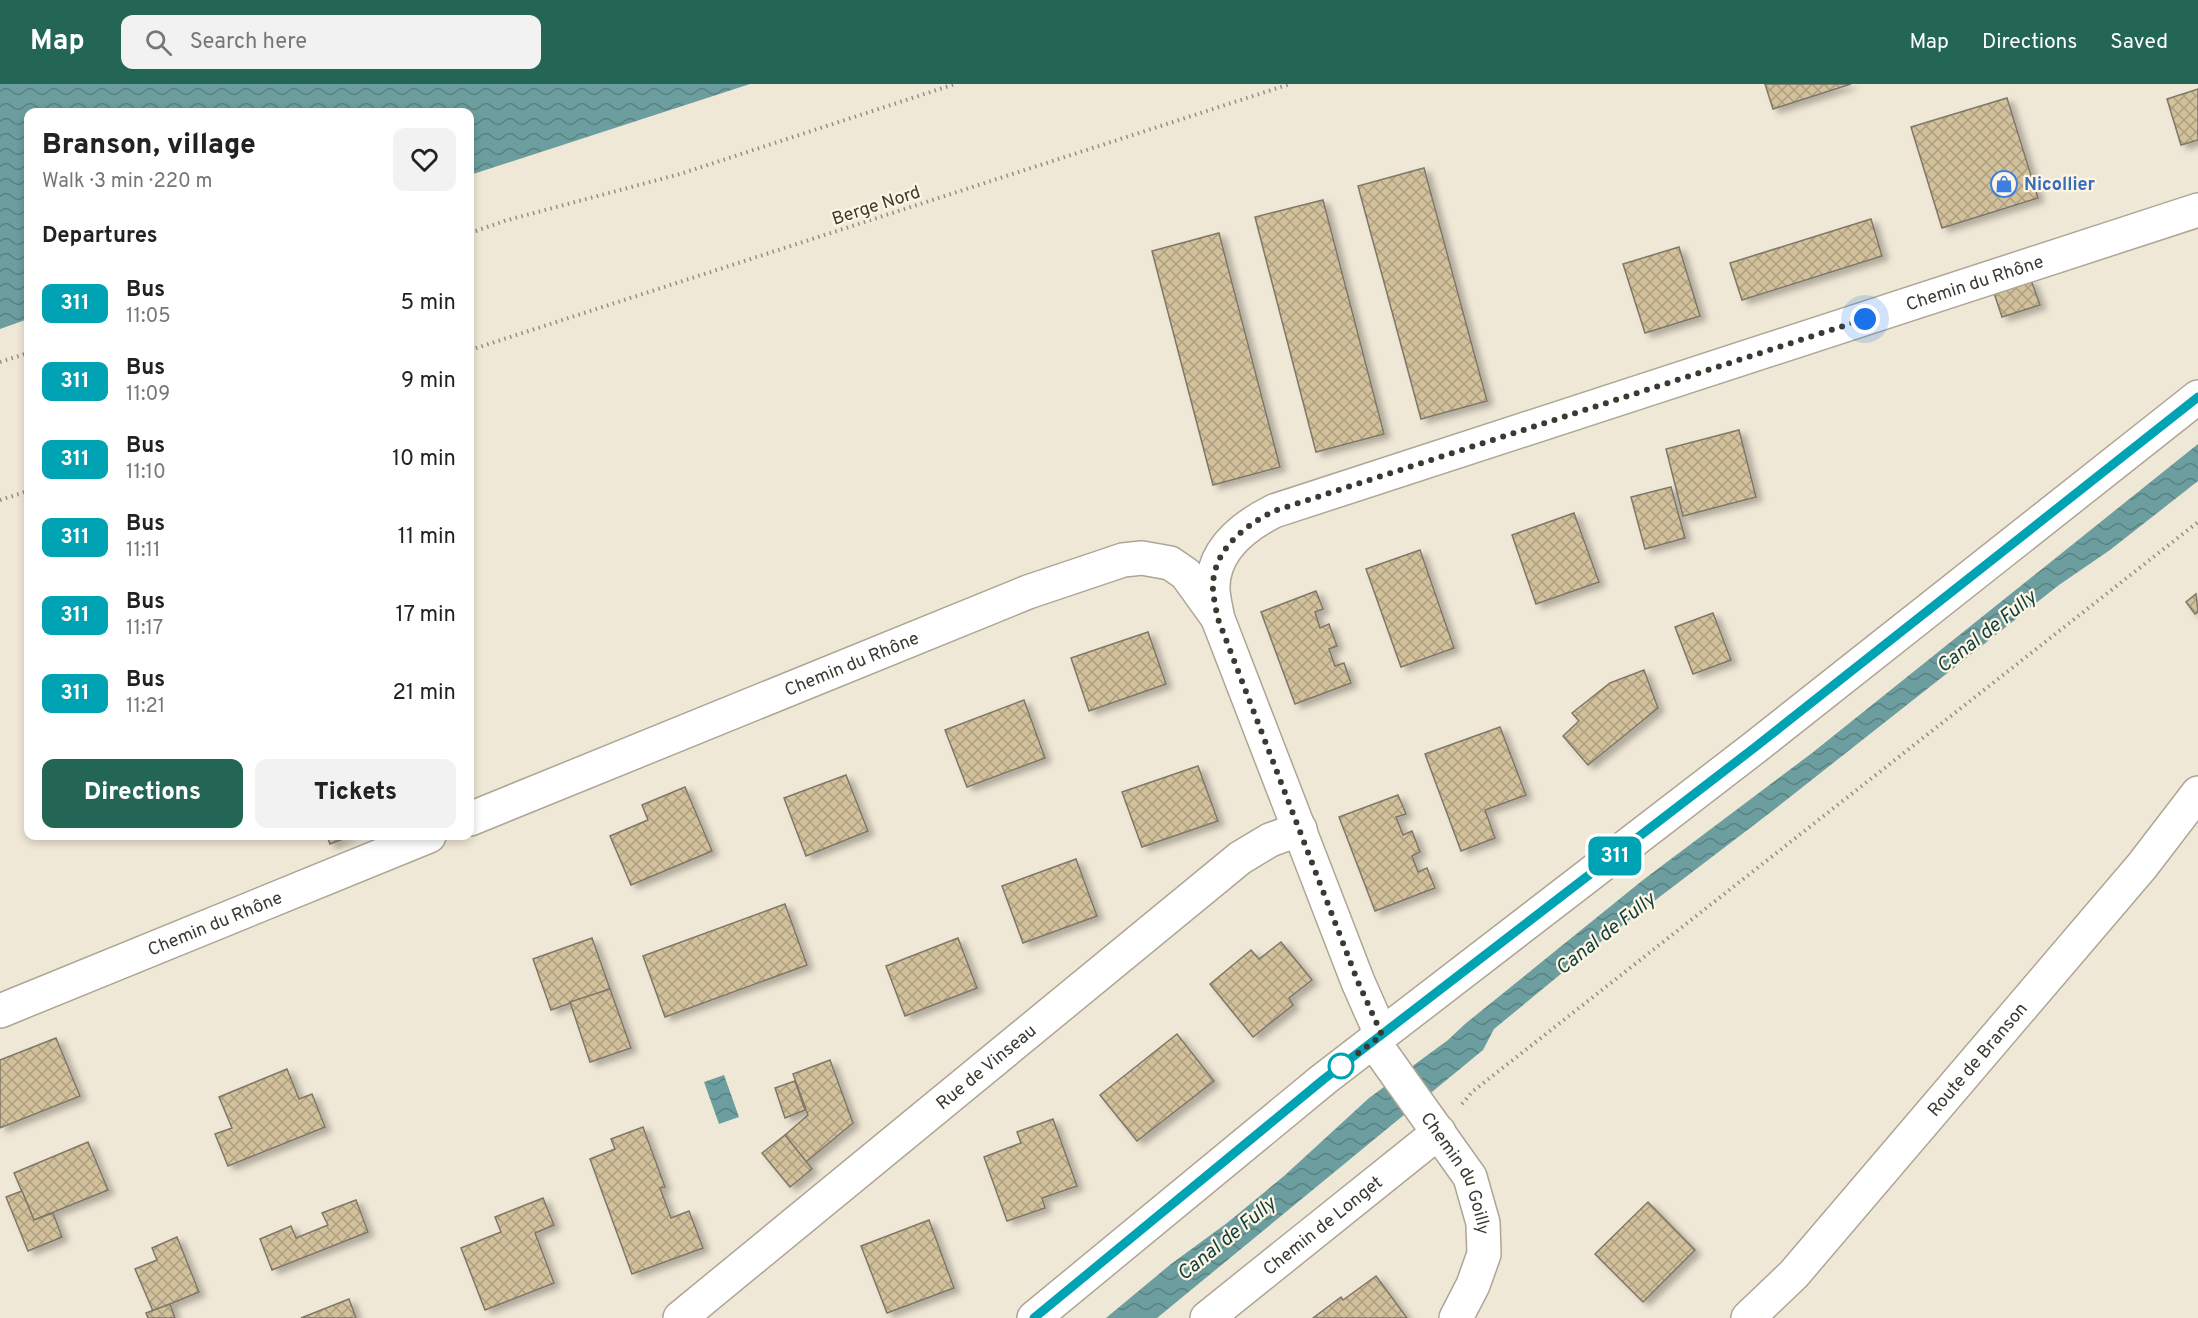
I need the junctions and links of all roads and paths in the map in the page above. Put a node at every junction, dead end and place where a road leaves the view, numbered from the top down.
1 (955, 84) edge
2 (1290, 84) edge
3 (2198, 210) edge
4 (474, 232) edge
5 (474, 349) edge
6 (24, 354) edge
7 (0, 362) edge
8 (2198, 397) edge
9 (24, 492) edge
10 (0, 500) edge
11 (1274, 511) joint
12 (2198, 522) edge
13 (1218, 619) junction
14 (2198, 793) edge
15 (474, 817) edge
16 (1300, 829) junction
17 (419, 840) edge
18 (0, 1011) edge
19 (1382, 1046) junction
20 (1433, 1125) junction
21 (680, 1318) edge
22 (1034, 1318) edge
23 (1207, 1318) edge
24 (1456, 1318) edge
25 (1748, 1318) edge

1 - 4 path
2 - 5 path, Berge Nord
3 - 11 street, Chemin du Rhône
6 - 7 path
8 - 19 street
9 - 10 path
11 - 13 street, Chemin du Goilly
12 - 20 path
13 - 15 street, Chemin du Rhône
13 - 16 street, Chemin du Goilly
14 - 25 street, Route de Branson
16 - 19 street, Chemin du Goilly
16 - 21 street, Rue de Vinseau
17 - 18 street, Chemin du Rhône
19 - 20 street, Chemin du Goilly
19 - 22 street
20 - 23 street, Chemin de Longet
20 - 24 street, Chemin du Goilly

